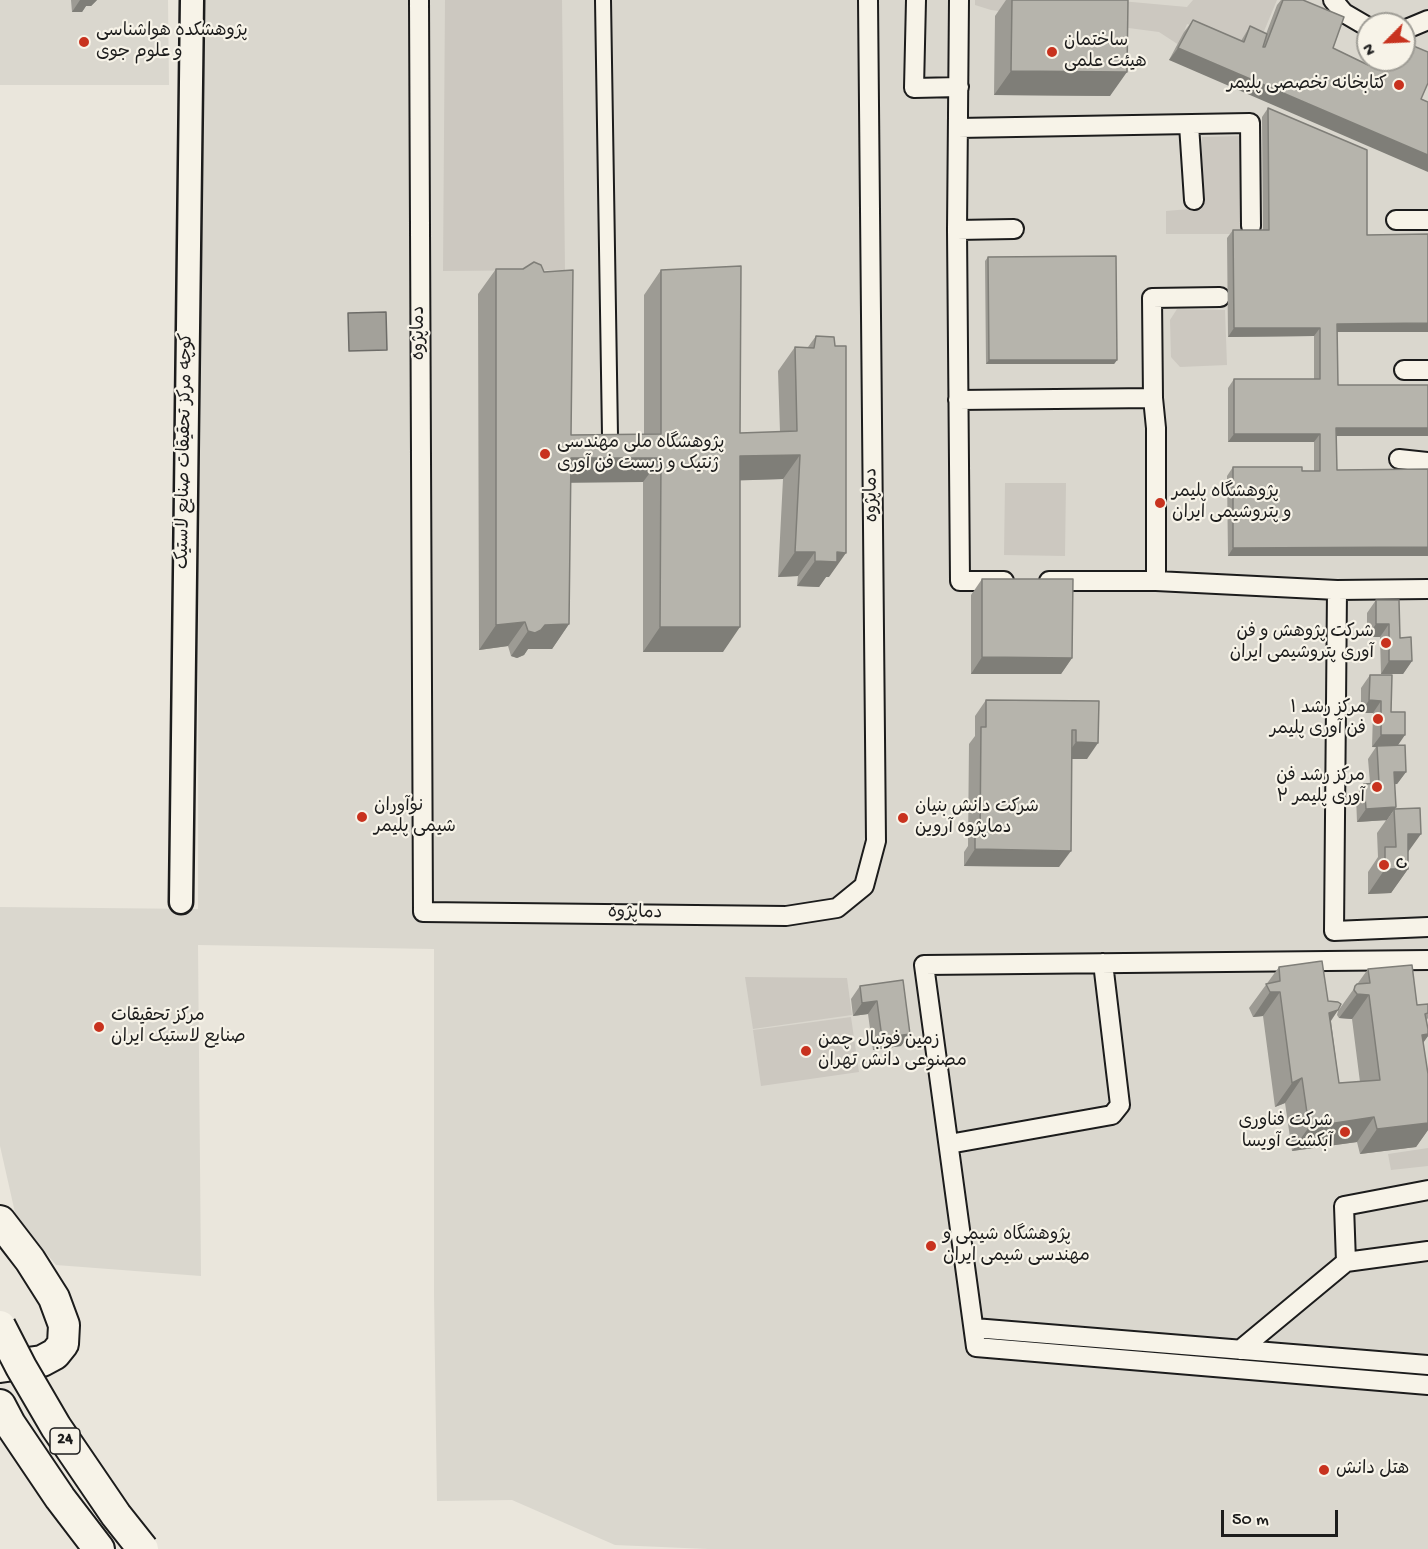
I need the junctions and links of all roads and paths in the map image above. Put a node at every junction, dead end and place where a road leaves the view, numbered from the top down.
1 (192, 0) edge
2 (419, 0) edge
3 (603, 0) edge
4 (868, 0) edge
5 (915, 0) edge
6 (959, 0) edge
7 (1333, 0) edge
8 (1356, 20) edge
9 (959, 87) junction
10 (1189, 125) junction
11 (958, 128) junction
12 (1194, 200) dead end
13 (1396, 219) dead end
14 (1428, 220) edge
15 (1251, 226) dead end
16 (1014, 229) dead end
17 (957, 230) junction
18 (1220, 297) dead end
19 (1404, 370) dead end
20 (1428, 370) edge
21 (1153, 398) junction
22 (958, 400) junction
23 (610, 435) edge
24 (1399, 459) dead end
25 (1428, 462) edge
26 (1156, 581) junction
27 (1428, 589) edge
28 (1337, 590) junction
29 (181, 902) dead end
30 (1428, 927) edge
31 (1428, 960) edge
32 (1104, 963) junction
33 (949, 1144) junction
34 (1428, 1190) edge
35 (0, 1221) edge
36 (1428, 1251) edge
37 (1346, 1262) junction
38 (0, 1326) edge
39 (974, 1328) junction
40 (1240, 1350) junction
41 (1428, 1365) edge
42 (0, 1367) edge
43 (1428, 1385) edge
44 (0, 1405) edge
45 (99, 1549) edge
46 (143, 1549) edge

1 - 29 street, کوچه مرکز تحقیقات صنایع لاستیک
2 - 4 street, دماپژوه
3 - 23 street
5 - 9 street
6 - 9 street
7 - 8 street
9 - 11 street
10 - 11 street
10 - 12 street
10 - 15 street
11 - 17 street
13 - 14 street
16 - 17 street
17 - 22 street
18 - 21 street
19 - 20 street
21 - 22 street
21 - 26 street
22 - 26 street
24 - 25 street
26 - 28 street
27 - 28 street
28 - 30 street
31 - 32 street
32 - 33 street
32 - 33 street
33 - 39 street
34 - 37 street
35 - 42 highway
36 - 37 street
37 - 40 street
38 - 46 highway, 24, bridge
39 - 40 street
39 - 43 street
40 - 41 street
44 - 45 highway, 24

